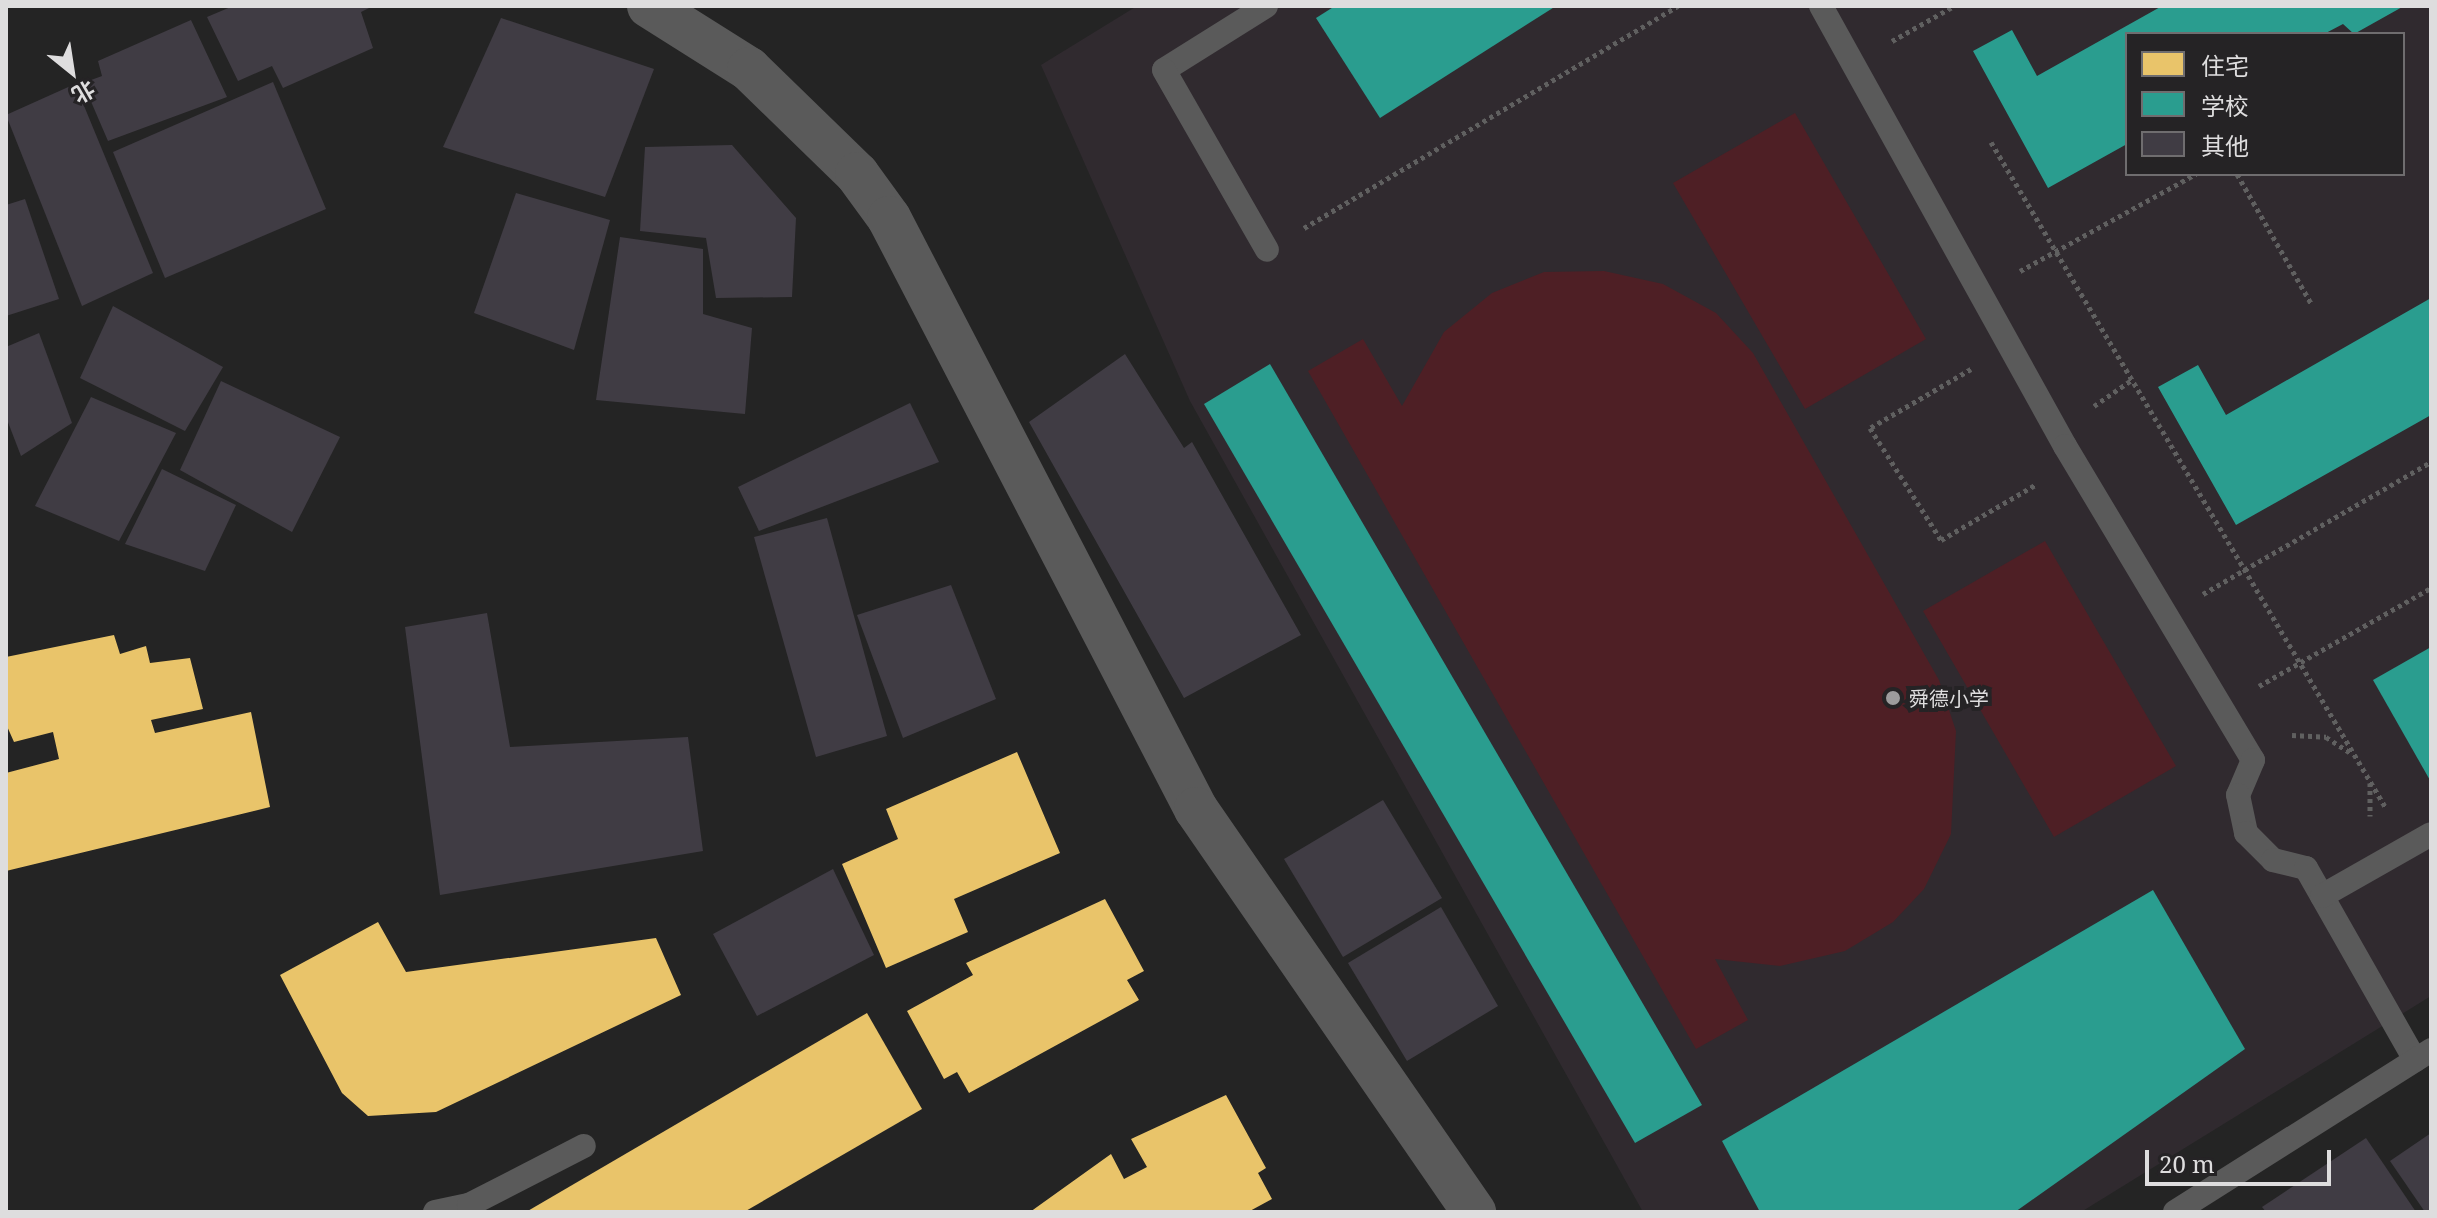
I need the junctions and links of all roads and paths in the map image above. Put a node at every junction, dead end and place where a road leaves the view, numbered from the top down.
1 (649, 6) edge
2 (1266, 6) edge
3 (1678, 6) edge
4 (1821, 6) edge
5 (1954, 6) edge
6 (1852, 63) junction
7 (1991, 142) dead end
8 (2192, 176) edge
9 (2238, 176) edge
10 (1267, 250) joint
11 (2056, 251) junction
12 (1980, 293) junction
13 (2311, 303) dead end
14 (2009, 347) junction
15 (2133, 379) junction
16 (2065, 446) junction
17 (2431, 462) edge
18 (2245, 570) junction
19 (2431, 588) edge
20 (2167, 615) junction
21 (2300, 662) junction
22 (2223, 706) junction
23 (2358, 759) junction
24 (2253, 760) junction
25 (2431, 834) edge
26 (2409, 847) junction
27 (2306, 868) junction
28 (2322, 896) junction
29 (2423, 1055) edge
30 (584, 1146) dead end
31 (435, 1212) edge
32 (1474, 1212) edge
33 (2175, 1212) edge

1 - 32 street
2 - 10 lane
3 - 10 path
4 - 6 lane
5 - 6 path
6 - 12 lane
7 - 11 path
8 - 11 path
9 - 13 path
11 - 12 path
11 - 15 path
12 - 14 lane
14 - 16 lane
14 - 16 path
15 - 16 path
15 - 18 path
16 - 20 lane
17 - 18 path
18 - 20 path
18 - 21 path
19 - 21 path
20 - 22 lane
21 - 22 path
21 - 23 path
22 - 24 lane
23 - 24 path
23 - 26 path
23 - 27 path
24 - 27 lane
25 - 26 lane
26 - 28 lane
27 - 28 lane
28 - 29 lane
29 - 33 lane
30 - 31 lane

